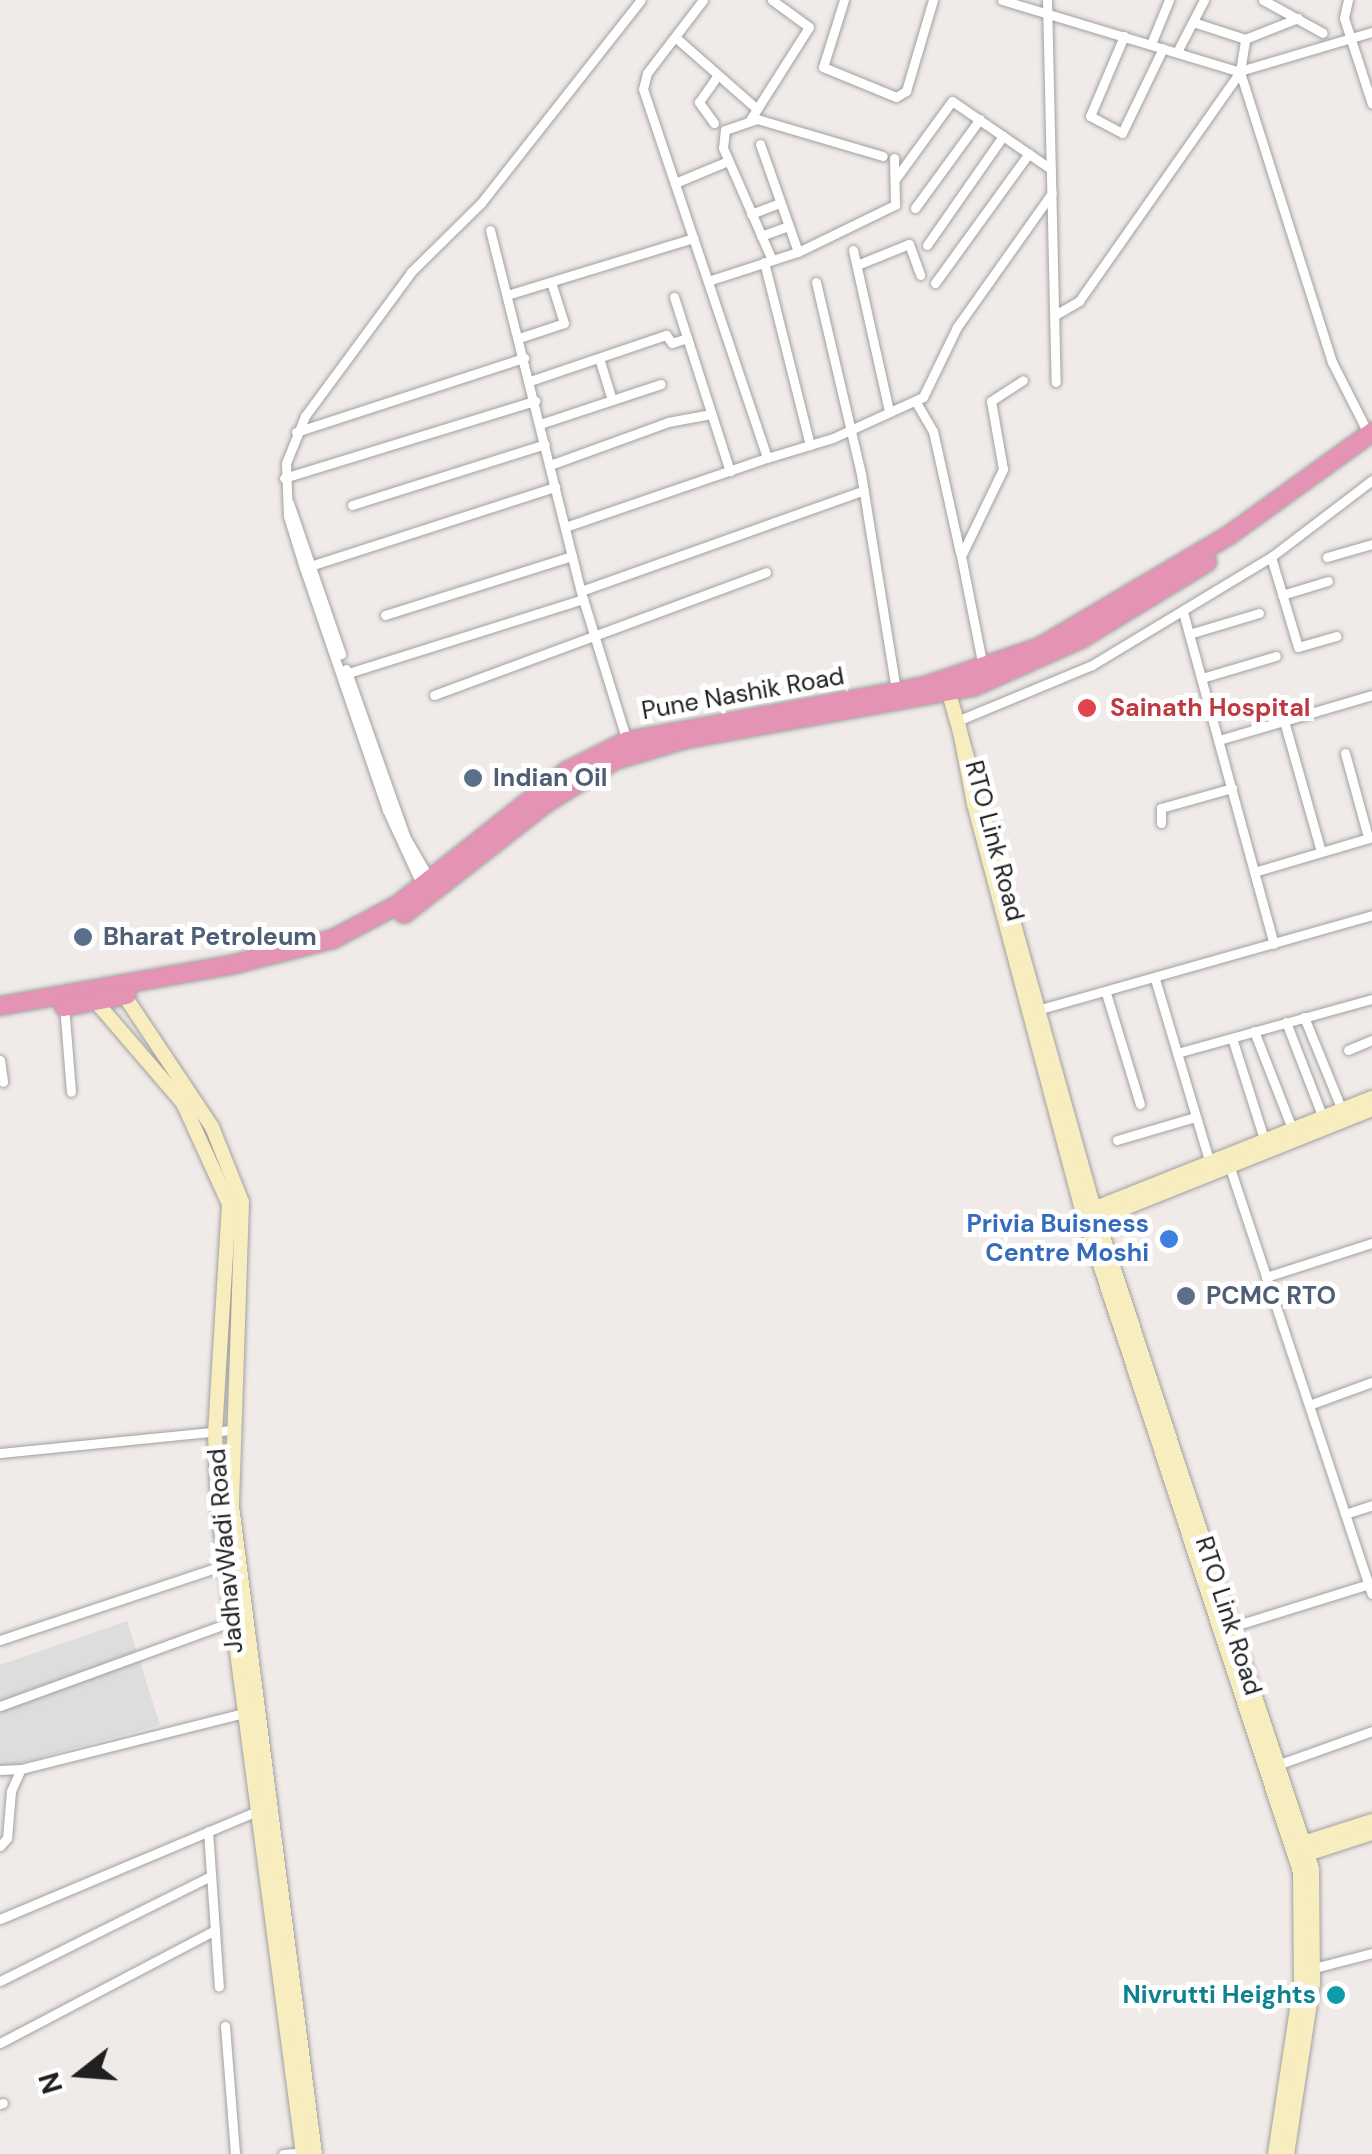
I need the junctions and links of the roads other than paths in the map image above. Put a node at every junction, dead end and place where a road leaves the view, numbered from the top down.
1 (642, 0) edge
2 (703, 0) edge
3 (772, 0) edge
4 (844, 0) edge
5 (933, 0) edge
6 (1002, 0) edge
7 (1047, 0) edge
8 (1169, 0) edge
9 (1204, 0) edge
10 (1263, 0) edge
11 (1348, 0) edge
12 (1048, 12) junction
13 (1298, 18) junction
14 (1193, 22) junction
15 (1372, 32) edge
16 (1324, 33) dead end
17 (1124, 36) junction
18 (675, 37) junction
19 (1245, 39) junction
20 (1351, 39) junction
21 (1151, 44) junction
22 (1163, 48) junction
23 (1177, 52) junction
24 (1240, 72) junction
25 (718, 74) junction
26 (1371, 98) edge
27 (758, 109) junction
28 (980, 118) junction
29 (750, 120) junction
30 (714, 124) dead end
31 (1003, 136) junction
32 (760, 144) dead end
33 (1030, 153) junction
34 (728, 161) junction
35 (1051, 169) junction
36 (896, 178) junction
37 (675, 183) junction
38 (1052, 193) junction
39 (780, 204) junction
40 (915, 208) dead end
41 (751, 214) junction
42 (788, 226) junction
43 (490, 230) dead end
44 (761, 236) junction
45 (694, 238) junction
46 (927, 244) dead end
47 (854, 250) dead end
48 (798, 252) junction
49 (768, 261) junction
50 (857, 265) junction
51 (920, 275) dead end
52 (708, 281) junction
53 (551, 282) junction
54 (816, 282) dead end
55 (935, 284) dead end
56 (507, 295) junction
57 (674, 296) dead end
58 (1055, 314) junction
59 (519, 338) junction
60 (687, 338) junction
61 (524, 358) junction
62 (599, 358) junction
63 (1023, 380) dead end
64 (530, 381) junction
65 (1056, 382) dead end
66 (661, 384) dead end
67 (534, 400) junction
68 (612, 400) junction
69 (916, 402) junction
70 (889, 411) junction
71 (711, 414) junction
72 (540, 424) junction
73 (852, 428) junction
74 (296, 432) junction
75 (1371, 438) edge
76 (545, 444) junction
77 (810, 445) junction
78 (767, 458) junction
79 (550, 464) junction
80 (730, 471) junction
81 (284, 478) junction
82 (1372, 480) edge
83 (556, 487) junction
84 (864, 490) junction
85 (352, 505) dead end
86 (565, 527) junction
87 (1372, 544) edge
88 (572, 556) junction
89 (961, 556) junction
90 (1270, 557) junction
91 (1327, 557) dead end
92 (307, 567) junction
93 (766, 572) dead end
94 (1328, 581) dead end
95 (582, 595) junction
96 (1282, 595) junction
97 (1183, 612) junction
98 (1259, 613) dead end
99 (385, 615) dead end
100 (1189, 634) junction
101 (594, 636) junction
102 (1336, 636) dead end
103 (1276, 656) dead end
104 (984, 670) junction
105 (345, 675) junction
106 (1202, 678) junction
107 (896, 692) junction
108 (949, 693) junction
109 (434, 695) dead end
110 (1372, 695) edge
111 (1284, 721) junction
112 (958, 723) junction
113 (1219, 740) junction
114 (627, 742) junction
115 (1345, 753) dead end
116 (1232, 788) junction
117 (1160, 824) dead end
118 (1370, 837) edge
119 (1321, 852) junction
120 (1254, 872) junction
121 (430, 889) junction
122 (1372, 915) edge
123 (1274, 944) junction
124 (1155, 979) junction
125 (121, 990) junction
126 (1106, 992) junction
127 (91, 996) junction
128 (1369, 1000) edge
129 (64, 1001) junction
130 (0, 1006) edge
131 (1035, 1011) junction
132 (1372, 1015) edge
133 (0, 1018) edge
134 (1304, 1018) junction
135 (1286, 1022) junction
136 (1254, 1031) junction
137 (1232, 1038) junction
138 (1372, 1040) edge
139 (1348, 1050) dead end
140 (1176, 1053) junction
141 (0, 1060) edge
142 (3, 1082) dead end
143 (72, 1092) dead end
144 (1372, 1098) edge
145 (1140, 1104) dead end
146 (1372, 1109) edge
147 (1342, 1110) junction
148 (1195, 1117) junction
149 (1323, 1118) junction
150 (1293, 1131) junction
151 (1116, 1140) dead end
152 (1264, 1142) junction
153 (1228, 1163) junction
154 (1211, 1170) junction
155 (1090, 1216) junction
156 (1372, 1242) edge
157 (1266, 1277) junction
158 (1372, 1382) edge
159 (1309, 1405) junction
160 (223, 1432) junction
161 (0, 1454) edge
162 (1372, 1504) edge
163 (1346, 1514) junction
164 (230, 1563) junction
165 (1370, 1589) edge
166 (231, 1622) junction
167 (1232, 1627) junction
168 (0, 1640) edge
169 (0, 1706) edge
170 (249, 1712) junction
171 (1372, 1732) edge
172 (1277, 1765) junction
173 (20, 1769) junction
174 (0, 1770) edge
175 (5, 1792) edge
176 (254, 1812) junction
177 (5, 1820) edge
178 (1372, 1821) edge
179 (208, 1830) junction
180 (1372, 1833) edge
181 (0, 1846) edge
182 (1299, 1850) junction
183 (211, 1876) junction
184 (0, 1918) edge
185 (215, 1930) junction
186 (1372, 1953) edge
187 (1314, 1968) junction
188 (0, 1981) edge
189 (219, 1987) dead end
190 (225, 2026) dead end
191 (0, 2043) edge
192 (309, 2153) edge
193 (235, 2154) edge
194 (283, 2154) edge
195 (1275, 2154) edge
196 (1286, 2154) edge

1 - 74 street
2 - 18 street
3 - 27 street
4 - 5 street
6 - 12 street
7 - 12 street
8 - 21 street
9 - 14 street
10 - 13 street
11 - 20 street
12 - 17 street
12 - 35 street
13 - 16 street
13 - 19 street
14 - 19 street
14 - 23 street
15 - 20 street
17 - 21 street
17 - 22 street
18 - 25 street
18 - 37 street
19 - 24 street
20 - 24 street
20 - 26 street
21 - 22 street
22 - 23 street
23 - 24 street
24 - 58 street
24 - 75 street
25 - 27 street
25 - 30 street
27 - 29 street
28 - 31 street
28 - 36 street
28 - 40 street
29 - 34 street
29 - 36 street
31 - 33 street
31 - 46 street
32 - 39 street
33 - 35 street
33 - 55 street
34 - 37 street
34 - 41 street
35 - 38 street
36 - 48 street
37 - 45 street
38 - 58 street
38 - 69 street
39 - 41 street
39 - 42 street
41 - 44 street
42 - 44 street
42 - 48 street
43 - 56 street
44 - 49 street
45 - 52 street
45 - 53 street
47 - 50 street
48 - 49 street
49 - 52 street
49 - 77 street
50 - 51 street
50 - 70 street
52 - 78 street
53 - 56 street
53 - 59 street
54 - 73 street
56 - 59 street
57 - 60 street
58 - 65 street
59 - 61 street
60 - 62 street
60 - 71 street
61 - 64 street
61 - 74 street
62 - 64 street
62 - 68 street
63 - 89 street
64 - 67 street
66 - 68 street
67 - 72 street
67 - 81 street
68 - 72 street
69 - 70 street
69 - 89 street
70 - 73 street
71 - 79 street
71 - 80 street
72 - 76 street
73 - 77 street
73 - 84 street
74 - 81 street
75 - 104 highway, Pune Nashik Road
75 - 108 highway, Pune Nashik Road
76 - 79 street
76 - 85 street
77 - 78 street
78 - 80 street
79 - 83 street
80 - 86 street
81 - 92 street
82 - 90 street
83 - 86 street
83 - 92 street
84 - 95 street
84 - 107 street
86 - 88 street
87 - 91 street
88 - 95 street
88 - 99 street
89 - 104 street
90 - 96 street
90 - 97 street
92 - 105 street
93 - 101 street
94 - 96 street
95 - 101 street
95 - 105 street
96 - 102 street
97 - 100 street
97 - 112 street
98 - 100 street
100 - 106 street
101 - 109 street
101 - 114 street
103 - 106 street
104 - 107 highway, Pune Nashik Road
105 - 121 street
106 - 113 street
107 - 114 highway, Pune Nashik Road
108 - 112 main road, RTO Link Road
108 - 121 highway, Pune Nashik Road
110 - 111 street
111 - 113 street
111 - 119 street
112 - 131 main road, RTO Link Road
113 - 116 street
114 - 121 highway, Pune Nashik Road
115 - 118 street
116 - 117 street
116 - 120 street
118 - 119 street
119 - 120 street
120 - 123 street
121 - 125 highway, Pune Nashik Road
122 - 123 street
123 - 124 street
124 - 126 street
124 - 140 street
125 - 127 highway, Pune Nashik Road
125 - 160 main road, JadhavWadi Road
126 - 131 street
126 - 145 street
127 - 129 highway, Pune Nashik Road
127 - 160 main road, JadhavWadi Road
128 - 132 street
128 - 134 street
129 - 130 highway, Pune Nashik Road
129 - 133 highway, Pune Nashik Road
129 - 143 street
131 - 155 main road, RTO Link Road
134 - 135 street
134 - 147 street
135 - 136 street
135 - 149 street
136 - 137 street
136 - 150 street
137 - 140 street
137 - 152 street
138 - 139 street
140 - 148 street
141 - 142 street
144 - 147 main road
146 - 153 main road
147 - 149 main road
148 - 151 street
148 - 154 street
149 - 150 main road
150 - 152 main road
152 - 153 main road
153 - 154 main road
153 - 157 street
154 - 155 main road
155 - 167 main road, RTO Link Road
155 - 182 main road, RTO Link Road
156 - 157 street
157 - 159 street
158 - 159 street
159 - 163 street
160 - 161 street
160 - 164 main road, JadhavWadi Road
162 - 163 street
163 - 165 street
164 - 166 main road, JadhavWadi Road
164 - 168 street
164 - 170 main road, JadhavWadi Road
165 - 167 street
166 - 169 street
166 - 170 main road, JadhavWadi Road
167 - 172 main road, RTO Link Road
170 - 173 street
170 - 176 main road, JadhavWadi Road
170 - 192 main road, JadhavWadi Road
171 - 172 street
172 - 182 main road, RTO Link Road
173 - 174 street
173 - 175 street
175 - 177 street
176 - 179 street
176 - 192 main road, JadhavWadi Road
177 - 181 street
178 - 182 main road
179 - 183 street
179 - 184 street
180 - 182 main road
182 - 187 main road, RTO Link Road
182 - 195 main road, RTO Link Road
183 - 185 street
183 - 188 street
185 - 189 street
185 - 191 street
186 - 187 street
187 - 196 main road, RTO Link Road
190 - 193 street
192 - 194 street

